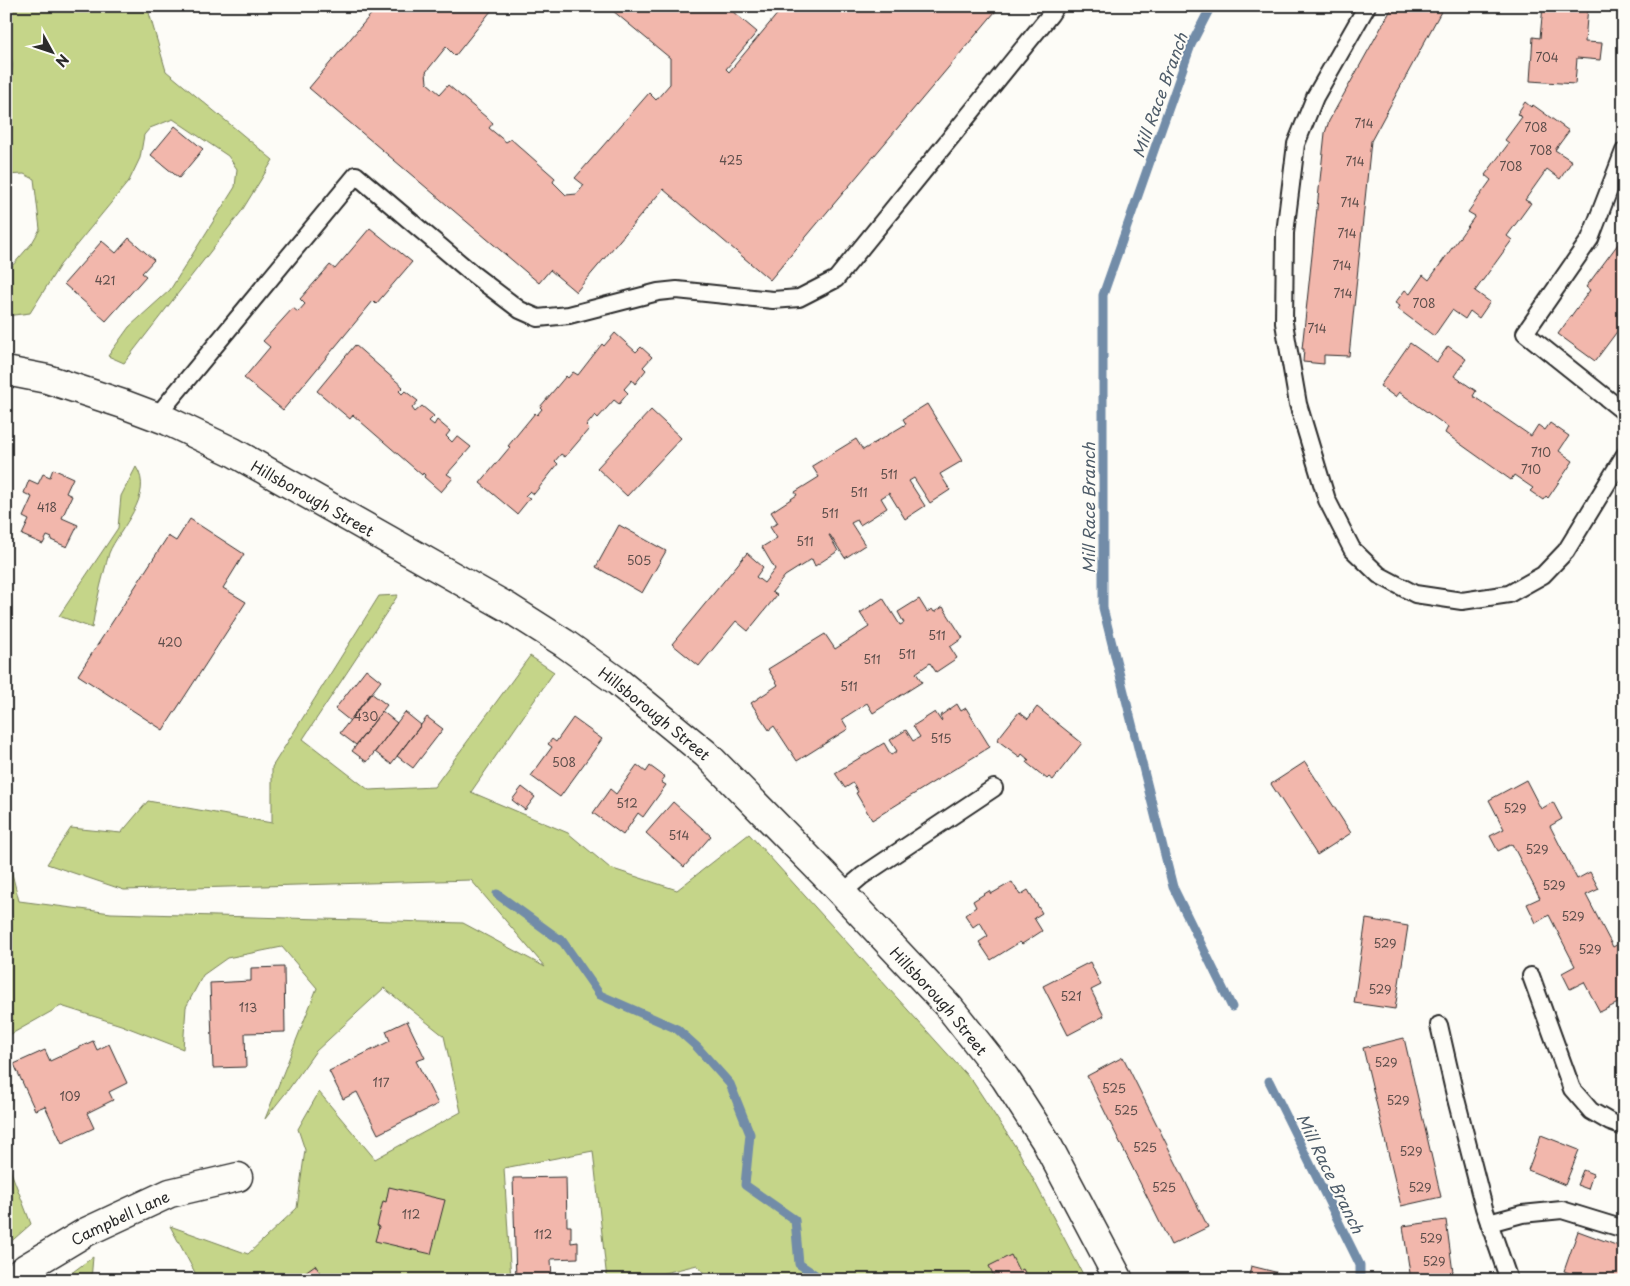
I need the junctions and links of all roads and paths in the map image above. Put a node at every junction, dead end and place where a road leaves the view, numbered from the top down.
1 (1056, 6) edge
2 (1368, 6) edge
3 (1624, 151) edge
4 (6, 371) edge
5 (1624, 412) edge
6 (156, 416) junction
7 (1624, 456) edge
8 (994, 788) dead end
9 (842, 893) junction
10 (1531, 976) dead end
11 (1439, 1025) dead end
12 (1624, 1128) edge
13 (238, 1177) dead end
14 (1489, 1224) junction
15 (1624, 1229) edge
16 (11, 1280) edge
17 (1119, 1280) edge
18 (1509, 1280) edge

1 - 6 lane
2 - 7 lane
3 - 5 lane
4 - 6 street, Hillsborough Street
6 - 9 street, Hillsborough Street
8 - 9 lane
9 - 17 street, Hillsborough Street
10 - 12 lane
11 - 14 lane
13 - 16 street, Campbell Lane
14 - 15 lane
14 - 18 lane

